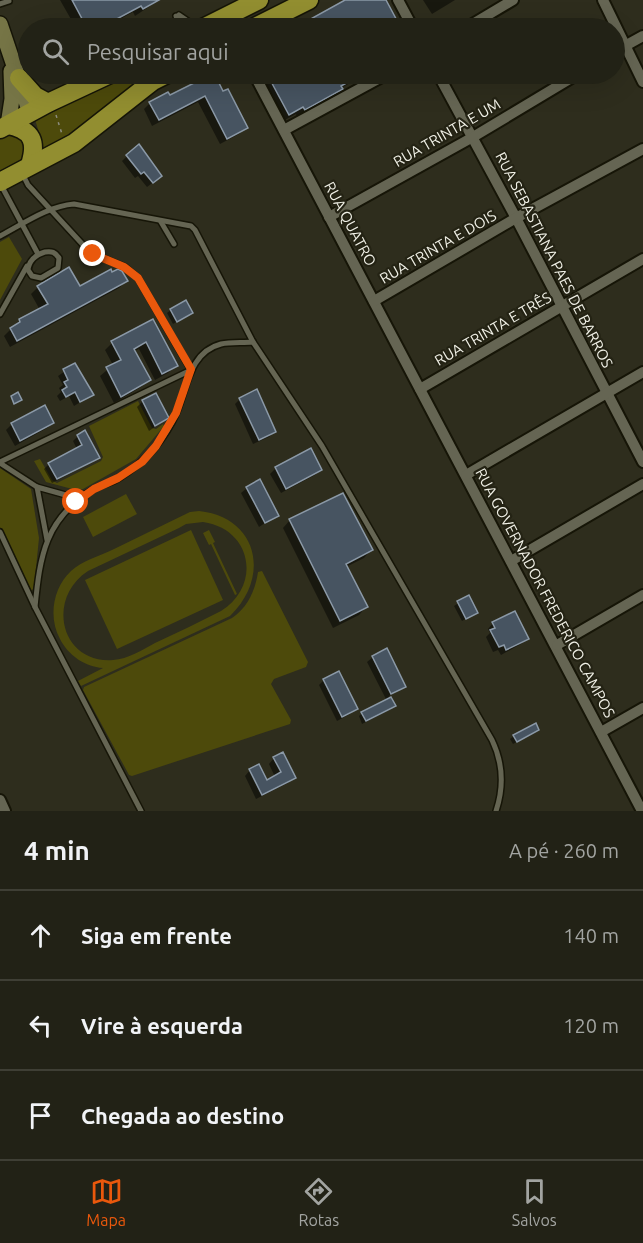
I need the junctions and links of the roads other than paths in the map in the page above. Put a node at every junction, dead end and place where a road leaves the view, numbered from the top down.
1 (259, 0) edge
2 (309, 0) edge
3 (398, 0) edge
4 (513, 0) edge
5 (603, 0) edge
6 (9, 1) edge
7 (0, 4) edge
8 (223, 18) edge
9 (273, 18) edge
10 (408, 18) edge
11 (483, 18) edge
12 (612, 18) edge
13 (0, 24) edge
14 (643, 36) edge
15 (625, 45) joint
16 (11, 59) junction
17 (18, 74) edge
18 (643, 82) edge
19 (22, 84) edge
20 (25, 84) edge
21 (90, 84) edge
22 (149, 84) edge
23 (259, 84) edge
24 (369, 84) edge
25 (443, 84) edge
26 (561, 84) edge
27 (51, 104) junction
28 (30, 113) junction
29 (4, 127) edge
30 (284, 130) junction
31 (472, 137) junction
32 (33, 141) junction
33 (643, 149) edge
34 (25, 168) junction
35 (0, 183) edge
36 (50, 210) junction
37 (329, 217) junction
38 (516, 218) junction
39 (161, 222) junction
40 (22, 225) junction
41 (0, 236) edge
42 (174, 244) dead end
43 (38, 254) junction
44 (643, 259) edge
45 (30, 262) junction
46 (375, 301) junction
47 (562, 306) junction
48 (0, 314) edge
49 (253, 342) junction
50 (191, 369) junction
51 (643, 372) edge
52 (420, 389) junction
53 (606, 394) junction
54 (0, 462) edge
55 (643, 462) edge
56 (466, 475) junction
57 (643, 484) edge
58 (37, 487) junction
59 (80, 500) junction
60 (0, 532) edge
61 (47, 540) junction
62 (511, 561) junction
63 (643, 595) edge
64 (35, 607) junction
65 (556, 645) junction
66 (643, 708) edge
67 (601, 732) junction
68 (0, 800) edge
69 (5, 811) edge
70 (141, 811) edge
71 (496, 811) edge
72 (642, 811) edge

1 - 8 highway
2 - 9 highway
3 - 10 street
4 - 11 street
5 - 12 street
6 - 7 lane
13 - 16 main road
14 - 15 street
15 - 18 street
16 - 17 main road
16 - 29 main road
19 - 28 main road
20 - 27 highway
21 - 27 highway
22 - 34 highway
23 - 30 street, RUA QUATRO
24 - 30 street
25 - 31 street, RUA SEBASTIANA PAES DE BARROS
26 - 31 street, RUA TRINTA E UM
27 - 28 highway
28 - 29 highway
28 - 32 highway
29 - 32 highway
30 - 37 street, RUA QUATRO
31 - 37 street, RUA TRINTA E UM
31 - 38 street, RUA SEBASTIANA PAES DE BARROS
32 - 34 highway
33 - 38 street, RUA TRINTA E DOIS
34 - 35 highway
34 - 36 lane
35 - 40 lane
36 - 39 lane
36 - 40 lane
36 - 50 lane
37 - 46 street, RUA QUATRO
38 - 46 street, RUA TRINTA E DOIS
38 - 47 street, RUA SEBASTIANA PAES DE BARROS
39 - 42 lane
39 - 49 lane
40 - 41 lane
40 - 43 lane
43 - 45 lane
43 - 45 lane
44 - 47 street, RUA TRINTA E TRÊS
45 - 48 lane
46 - 52 street, RUA QUATRO
47 - 52 street, RUA TRINTA E TRÊS
47 - 53 street, RUA SEBASTIANA PAES DE BARROS
49 - 50 lane
49 - 71 lane
50 - 54 lane
50 - 59 lane
51 - 53 street
52 - 56 street, RUA GOVERNADOR FREDERICO CAMPOS
53 - 55 street, RUA SEBASTIANA PAES DE BARROS
53 - 56 street
54 - 58 lane
56 - 62 street, RUA GOVERNADOR FREDERICO CAMPOS
57 - 62 street
58 - 59 lane
58 - 61 lane
59 - 61 lane
60 - 64 lane
61 - 64 lane
62 - 65 street, RUA GOVERNADOR FREDERICO CAMPOS
63 - 65 street
64 - 70 lane
65 - 67 street, RUA GOVERNADOR FREDERICO CAMPOS
66 - 67 street
67 - 72 street, RUA GOVERNADOR FREDERICO CAMPOS
68 - 69 street

